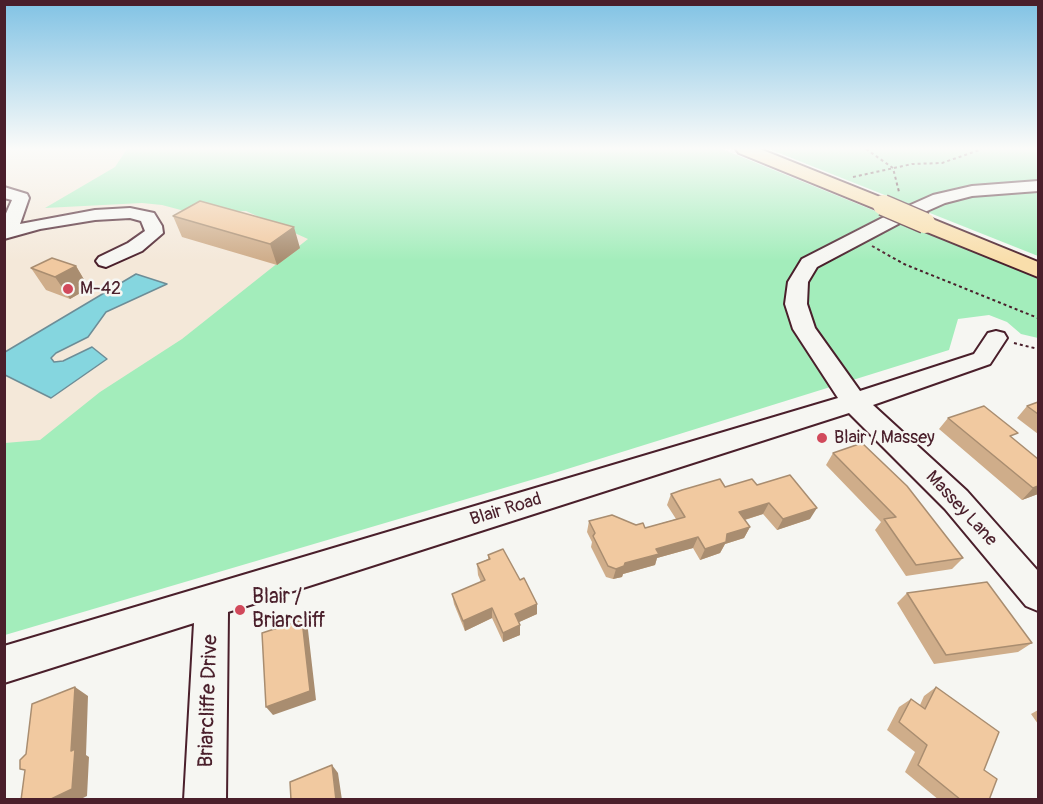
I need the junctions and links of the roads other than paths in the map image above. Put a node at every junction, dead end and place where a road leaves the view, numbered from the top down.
1 (837, 187) edge
2 (1031, 187) edge
3 (4, 192) edge
4 (920, 216) junction
5 (4, 229) edge
6 (4, 234) edge
7 (106, 261) dead end
8 (1038, 270) edge
9 (996, 338) road end
10 (854, 402) junction
11 (1038, 595) edge
12 (210, 602) junction
13 (4, 665) edge
14 (205, 800) edge

1 - 4 main road, bridge
2 - 4 street, Massey Lane
3 - 5 street
4 - 8 main road
4 - 10 street, Massey Lane
6 - 7 street
9 - 10 street, Blair Road
10 - 11 street, Massey Lane
10 - 12 street, Blair Road
12 - 13 street, Blair Road
12 - 14 street, Briarcliffe Drive

